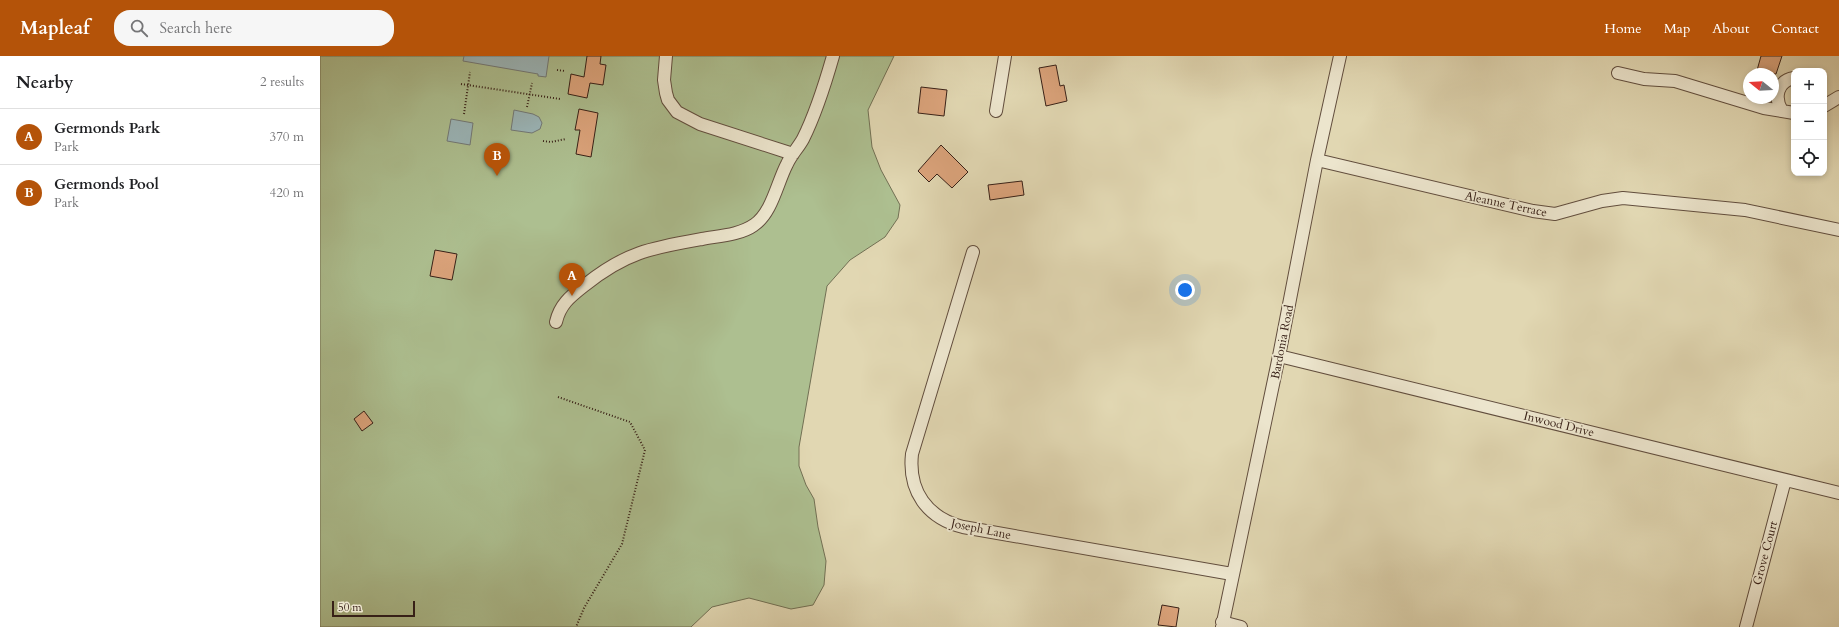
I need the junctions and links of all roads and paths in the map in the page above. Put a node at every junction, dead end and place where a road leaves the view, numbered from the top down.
1 (666, 56) edge
2 (833, 56) edge
3 (1005, 56) edge
4 (1340, 56) edge
5 (556, 70) dead end
6 (565, 71) dead end
7 (470, 72) dead end
8 (1618, 73) dead end
9 (1791, 79) edge
10 (532, 83) dead end
11 (461, 84) dead end
12 (468, 85) junction
13 (529, 94) junction
14 (560, 99) dead end
15 (527, 107) dead end
16 (996, 111) dead end
17 (1788, 112) edge
18 (464, 114) dead end
19 (566, 138) dead end
20 (543, 141) dead end
21 (793, 154) junction
22 (1317, 160) junction
23 (1839, 230) edge
24 (973, 252) dead end
25 (556, 322) dead end
26 (1279, 356) junction
27 (558, 397) dead end
28 (1785, 480) junction
29 (1839, 493) edge
30 (1232, 574) junction
31 (1222, 625) edge
32 (576, 627) edge
33 (1240, 627) edge
34 (1746, 627) edge

1 - 21 street
2 - 21 street
3 - 16 street
4 - 22 street, Bardonia Road
5 - 6 path
7 - 12 path
8 - 17 street
9 - 17 street
10 - 13 path
11 - 12 path
12 - 13 path
12 - 18 path
13 - 14 path
13 - 15 path
19 - 20 path
21 - 25 street
22 - 23 street, Aleanne Terrace
22 - 26 street, Bardonia Road
24 - 30 street, Joseph Lane
26 - 28 street, Inwood Drive
26 - 30 street, Bardonia Road
27 - 32 path
28 - 29 street, Inwood Drive
28 - 34 street, Grove Court
30 - 31 street, Bardonia Road
31 - 33 street

